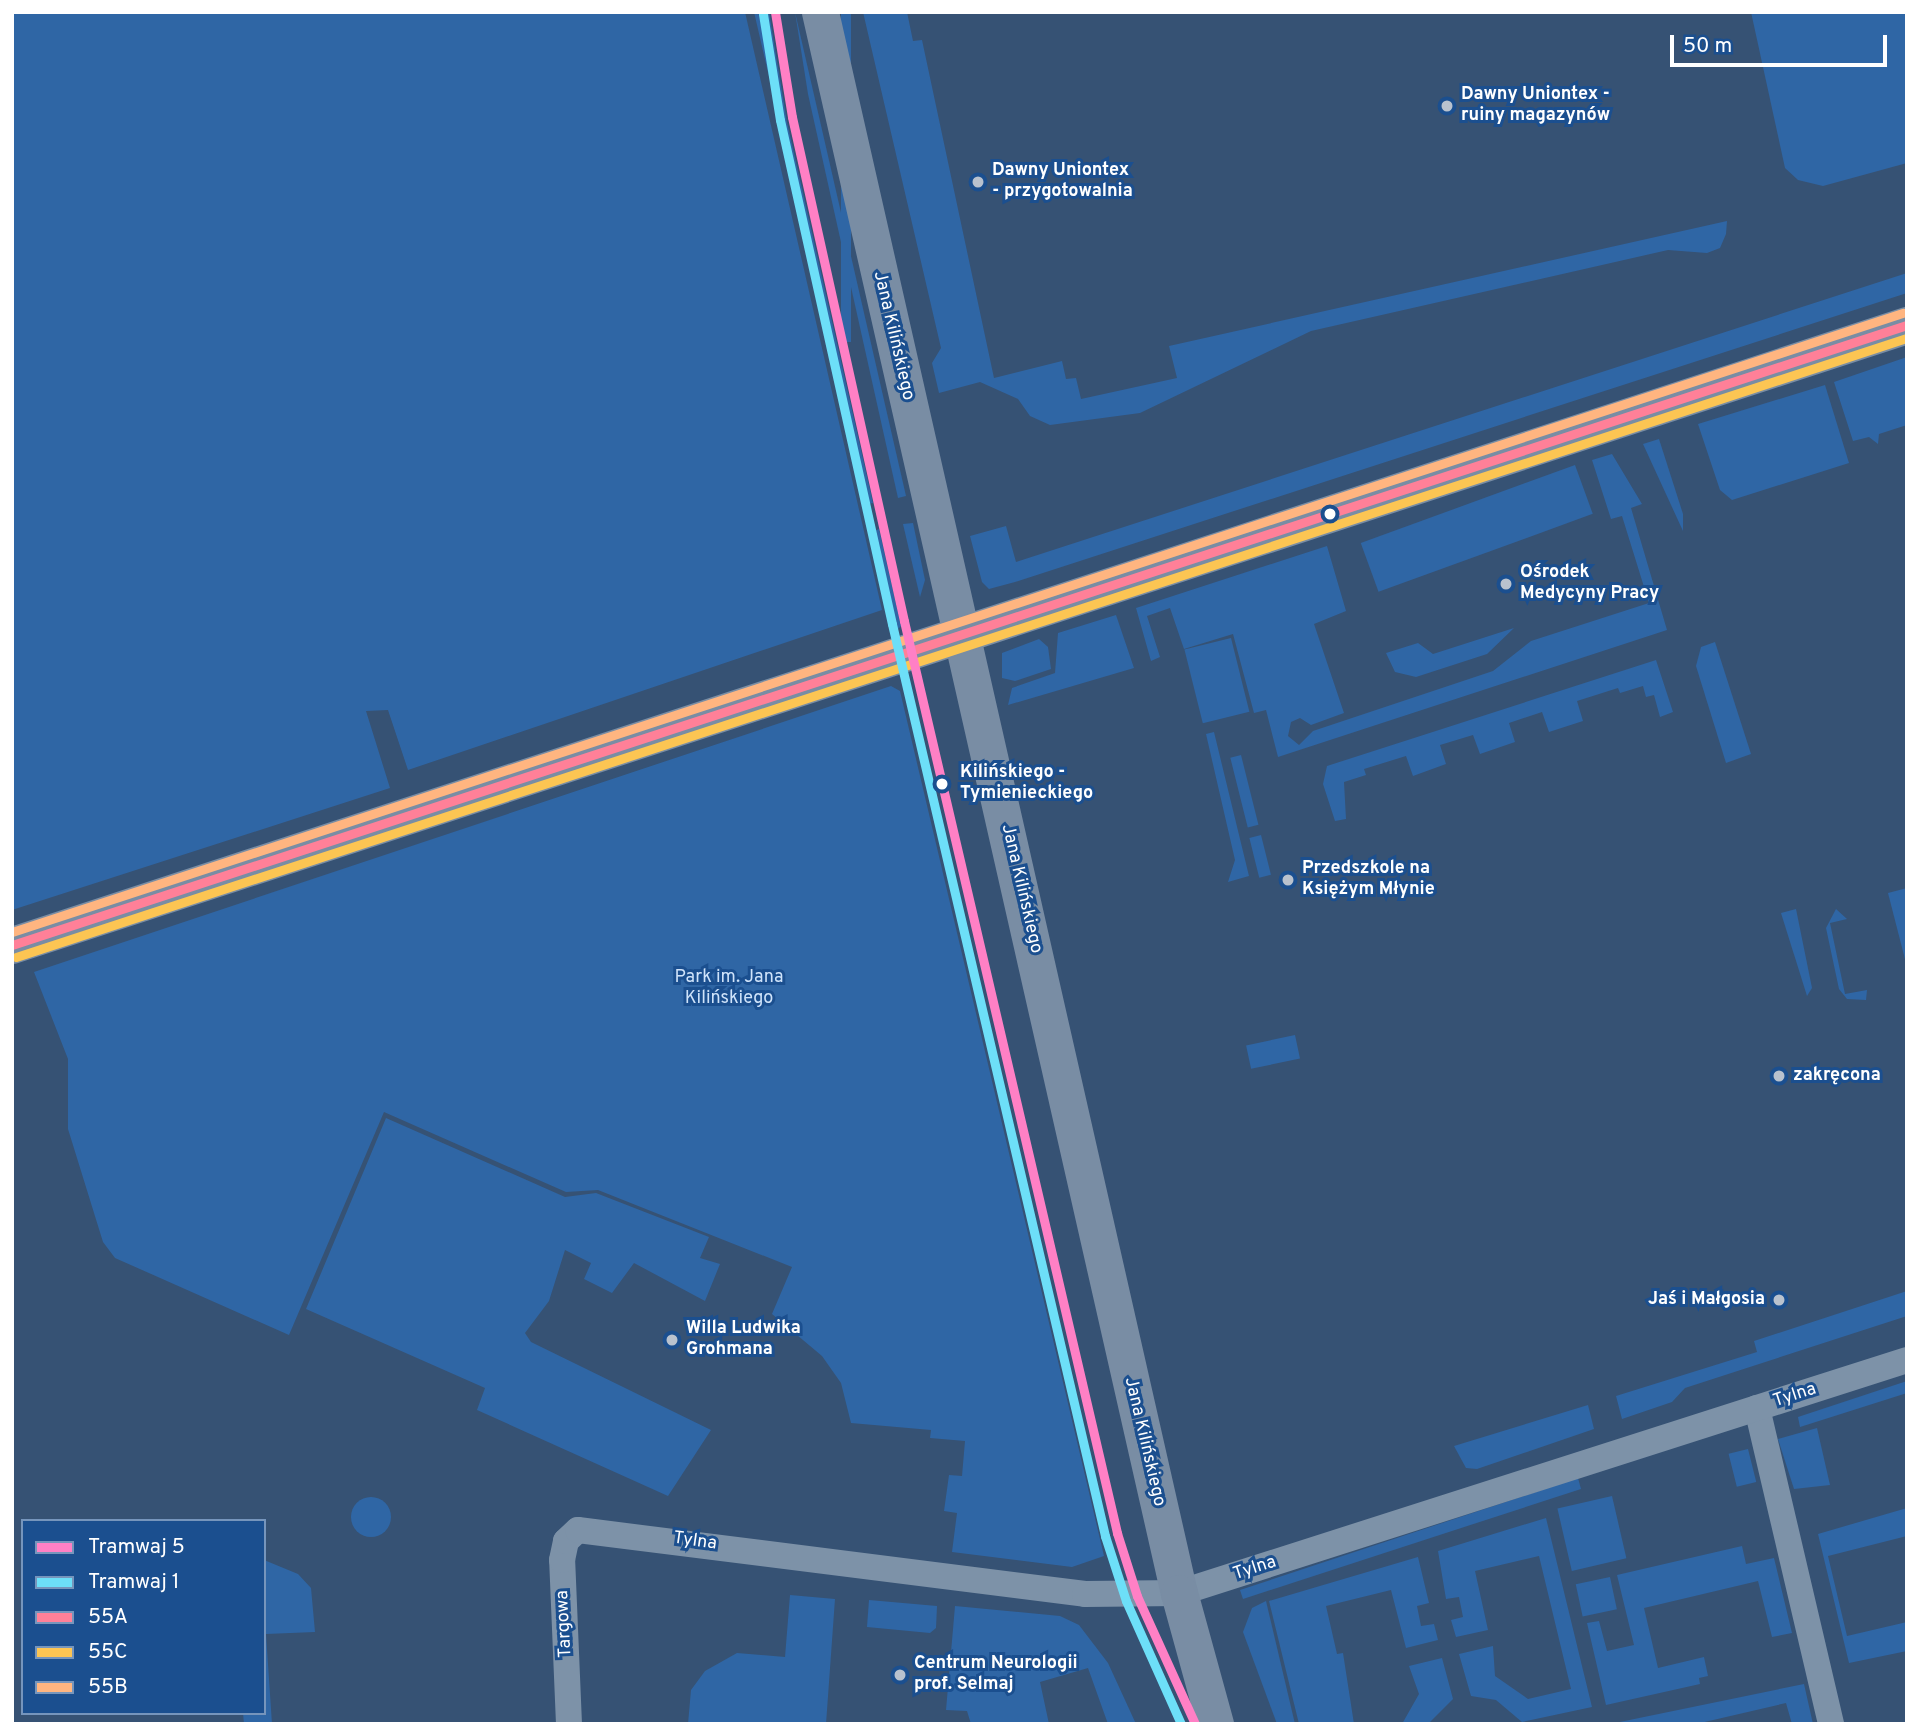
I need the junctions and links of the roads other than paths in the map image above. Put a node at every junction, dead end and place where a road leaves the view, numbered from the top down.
1 (820, 12) edge
2 (1907, 325) edge
3 (960, 632) junction
4 (12, 945) edge
5 (1907, 1360) edge
6 (1757, 1408) junction
7 (578, 1530) joint
8 (1179, 1593) junction
9 (569, 1724) edge
10 (1215, 1724) edge
11 (1831, 1724) edge

1 - 3 street, Jana Kilińskiego
2 - 3 street
3 - 4 street
3 - 8 street, Jana Kilińskiego
5 - 6 street, Tylna
6 - 8 street, Tylna
6 - 11 street
7 - 8 street, Tylna
7 - 9 street, Targowa
8 - 10 street, Jana Kilińskiego

